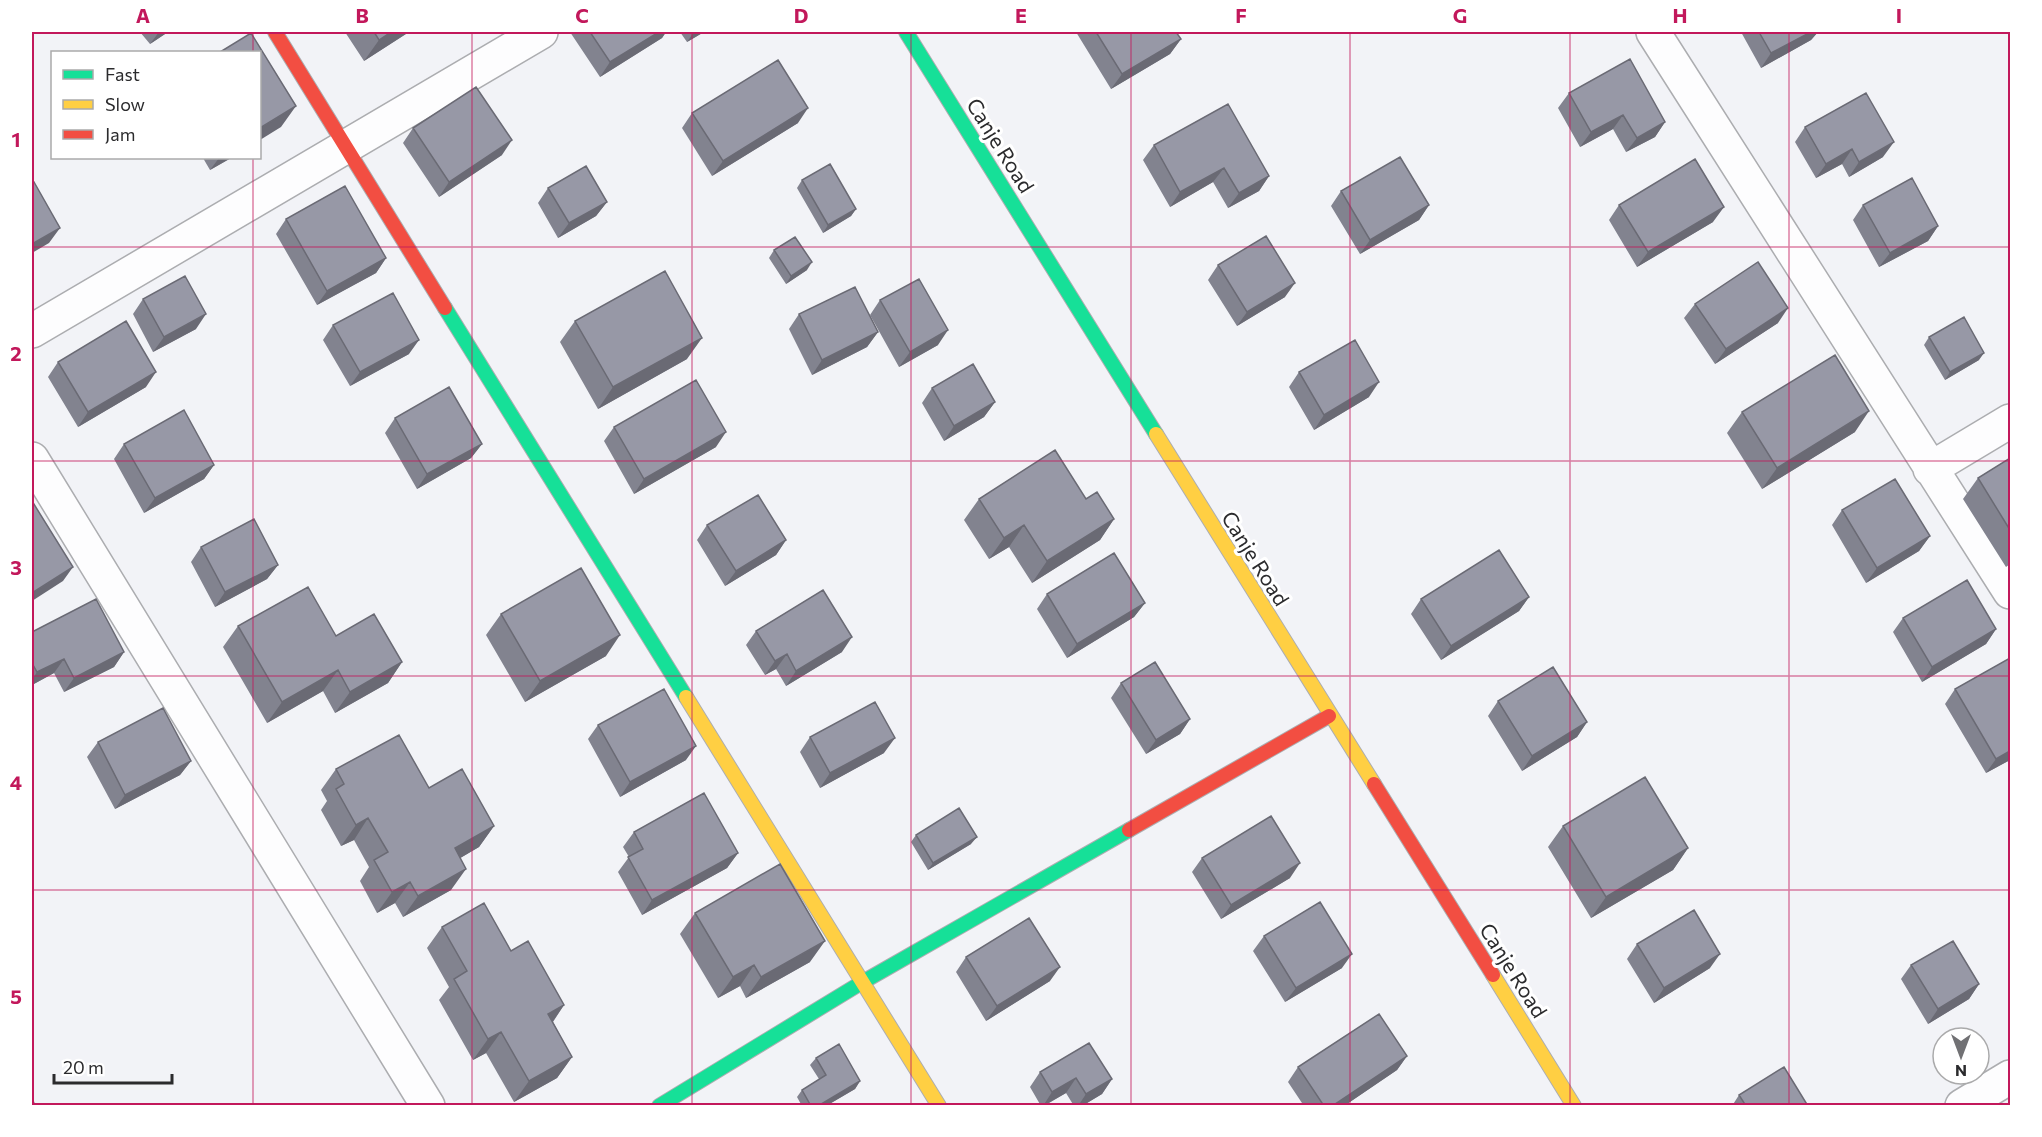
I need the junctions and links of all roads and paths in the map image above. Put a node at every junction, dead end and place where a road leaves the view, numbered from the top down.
1 (275, 32) edge
2 (542, 32) edge
3 (906, 32) edge
4 (1653, 32) edge
5 (347, 144) junction
6 (32, 331) edge
7 (2010, 421) edge
8 (32, 459) edge
9 (1930, 469) junction
10 (2010, 592) edge
11 (1329, 716) junction
12 (861, 983) junction
13 (2010, 1077) edge
14 (428, 1106) edge
15 (659, 1106) edge
16 (939, 1106) edge
17 (1574, 1106) edge
18 (1962, 1106) edge

1 - 5 street
2 - 5 street
3 - 11 street, Canje Road
4 - 9 street
5 - 6 street
5 - 12 street
7 - 9 street
8 - 14 street
9 - 10 street
11 - 12 street
11 - 17 street, Canje Road
12 - 15 street
12 - 16 street
13 - 18 street

